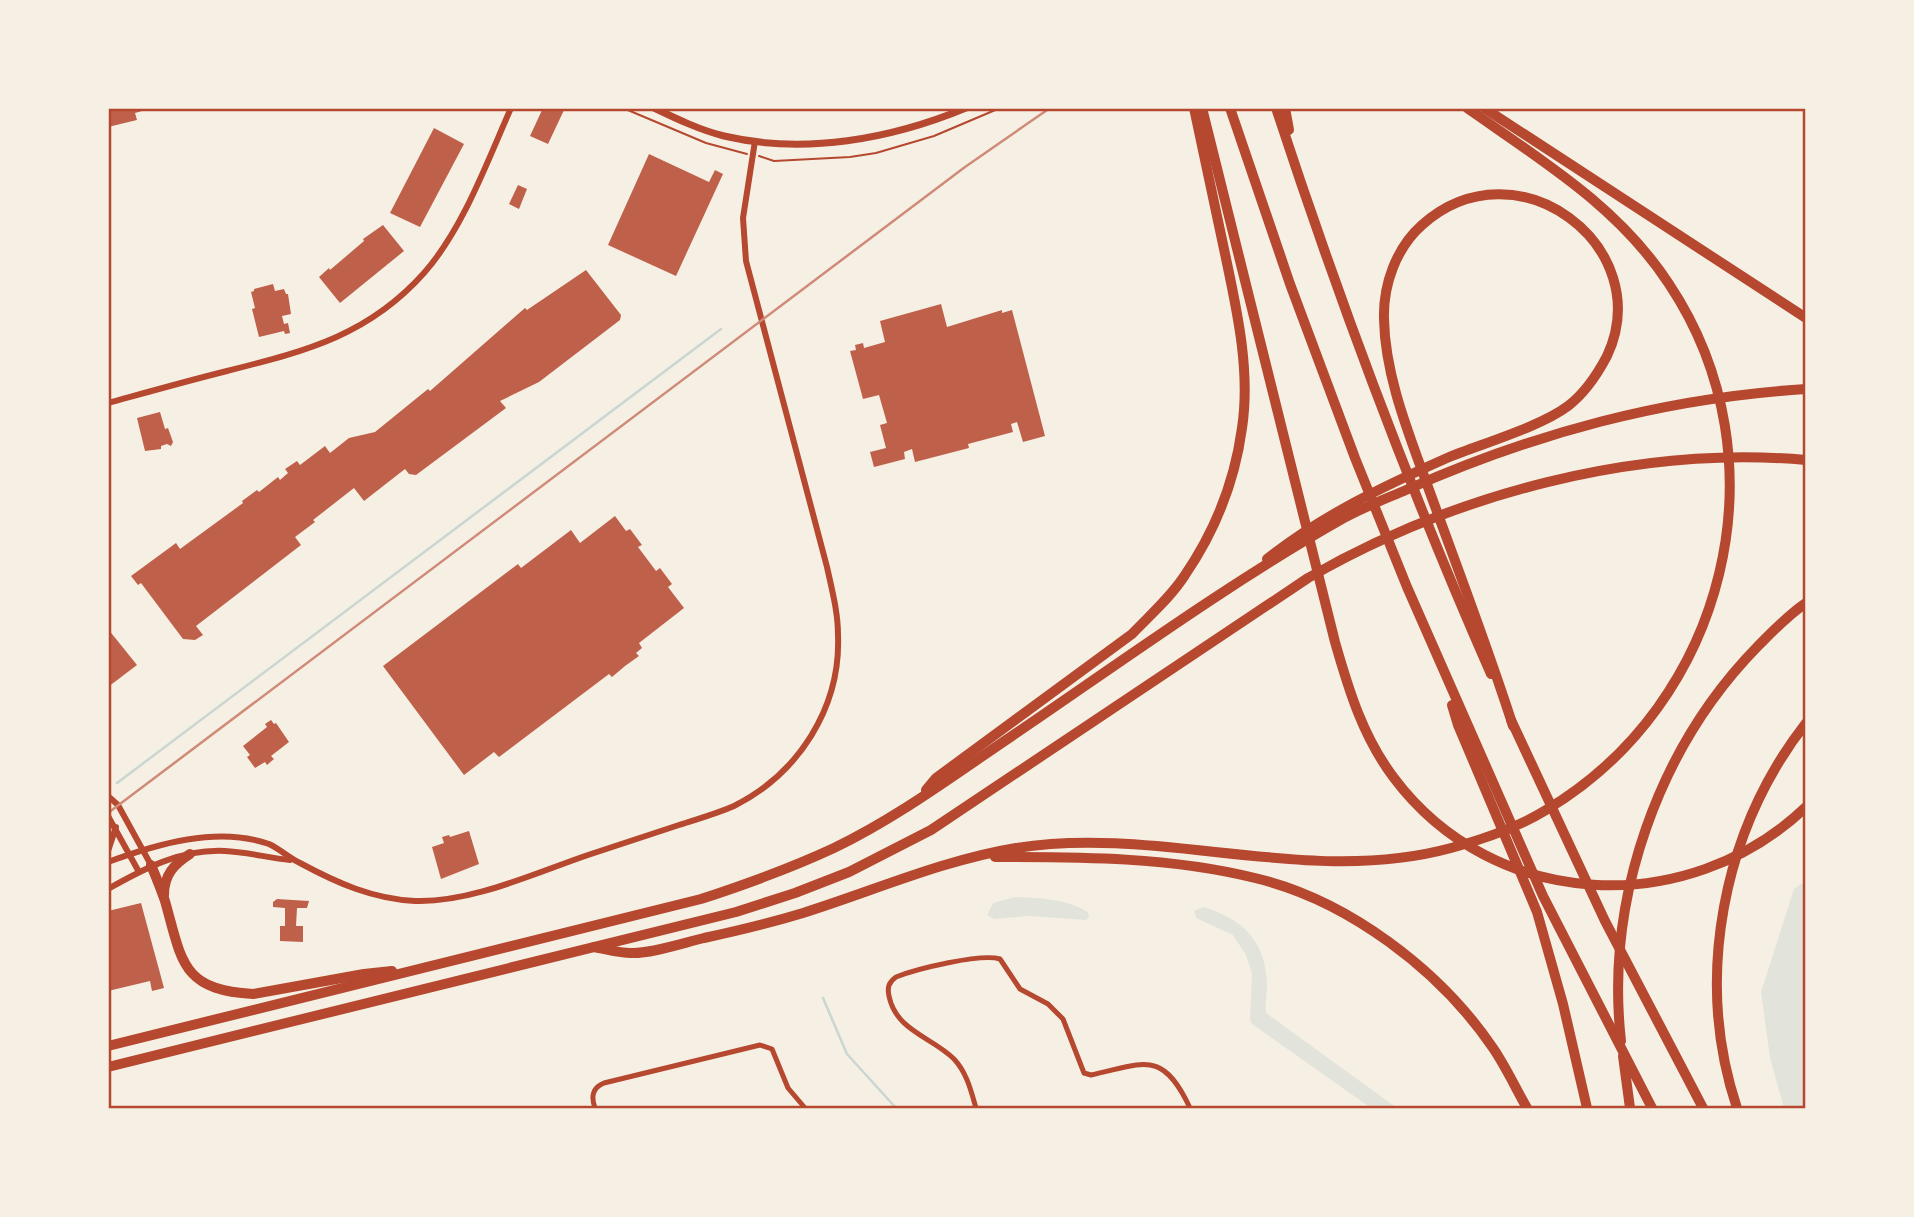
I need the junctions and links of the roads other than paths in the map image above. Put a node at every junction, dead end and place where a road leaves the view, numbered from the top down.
1 (511, 108) edge
2 (654, 108) edge
3 (966, 108) edge
4 (1194, 108) edge
5 (1202, 108) edge
6 (1230, 108) edge
7 (1276, 108) edge
8 (1285, 108) edge
9 (1467, 108) edge
10 (1484, 108) edge
11 (755, 141) junction
12 (1298, 172) junction
13 (1805, 318) edge
14 (1805, 389) edge
15 (108, 403) edge
16 (1805, 460) edge
17 (1448, 558) junction
18 (1224, 592) junction
19 (1805, 603) edge
20 (1805, 723) edge
21 (1492, 795) junction
22 (108, 796) edge
23 (915, 802) junction
24 (1803, 809) edge
25 (108, 816) edge
26 (116, 827) junction
27 (108, 851) edge
28 (145, 851) junction
29 (190, 854) junction
30 (130, 855) junction
31 (978, 857) junction
32 (294, 860) junction
33 (108, 862) edge
34 (151, 865) junction
35 (139, 872) junction
36 (108, 890) edge
37 (164, 899) junction
38 (594, 947) junction
39 (420, 969) junction
40 (108, 1046) edge
41 (108, 1067) edge
42 (595, 1108) edge
43 (805, 1108) edge
44 (976, 1108) edge
45 (1190, 1108) edge
46 (1527, 1108) edge
47 (1587, 1108) edge
48 (1630, 1108) edge
49 (1652, 1108) edge
50 (1703, 1108) edge
51 (1737, 1108) edge

1 - 15 street
2 - 11 main road
3 - 11 main road
4 - 23 highway
5 - 24 highway
6 - 21 highway
7 - 12 highway
8 - 12 highway
9 - 31 highway
10 - 13 highway
11 - 32 street
12 - 17 highway
14 - 18 highway
16 - 38 highway
17 - 18 highway
17 - 50 highway
18 - 23 highway
19 - 48 highway
20 - 51 highway
21 - 47 highway
21 - 49 highway
22 - 28 street
23 - 39 highway
25 - 26 street
26 - 27 street
26 - 30 street
28 - 30 street
28 - 32 street
28 - 34 street
29 - 32 street
29 - 34 street
29 - 37 highway
30 - 33 street
30 - 35 street
31 - 38 highway
31 - 46 highway
34 - 35 street
34 - 37 highway
35 - 36 street
37 - 39 highway
38 - 41 highway
39 - 40 highway
42 - 43 street
44 - 45 street

